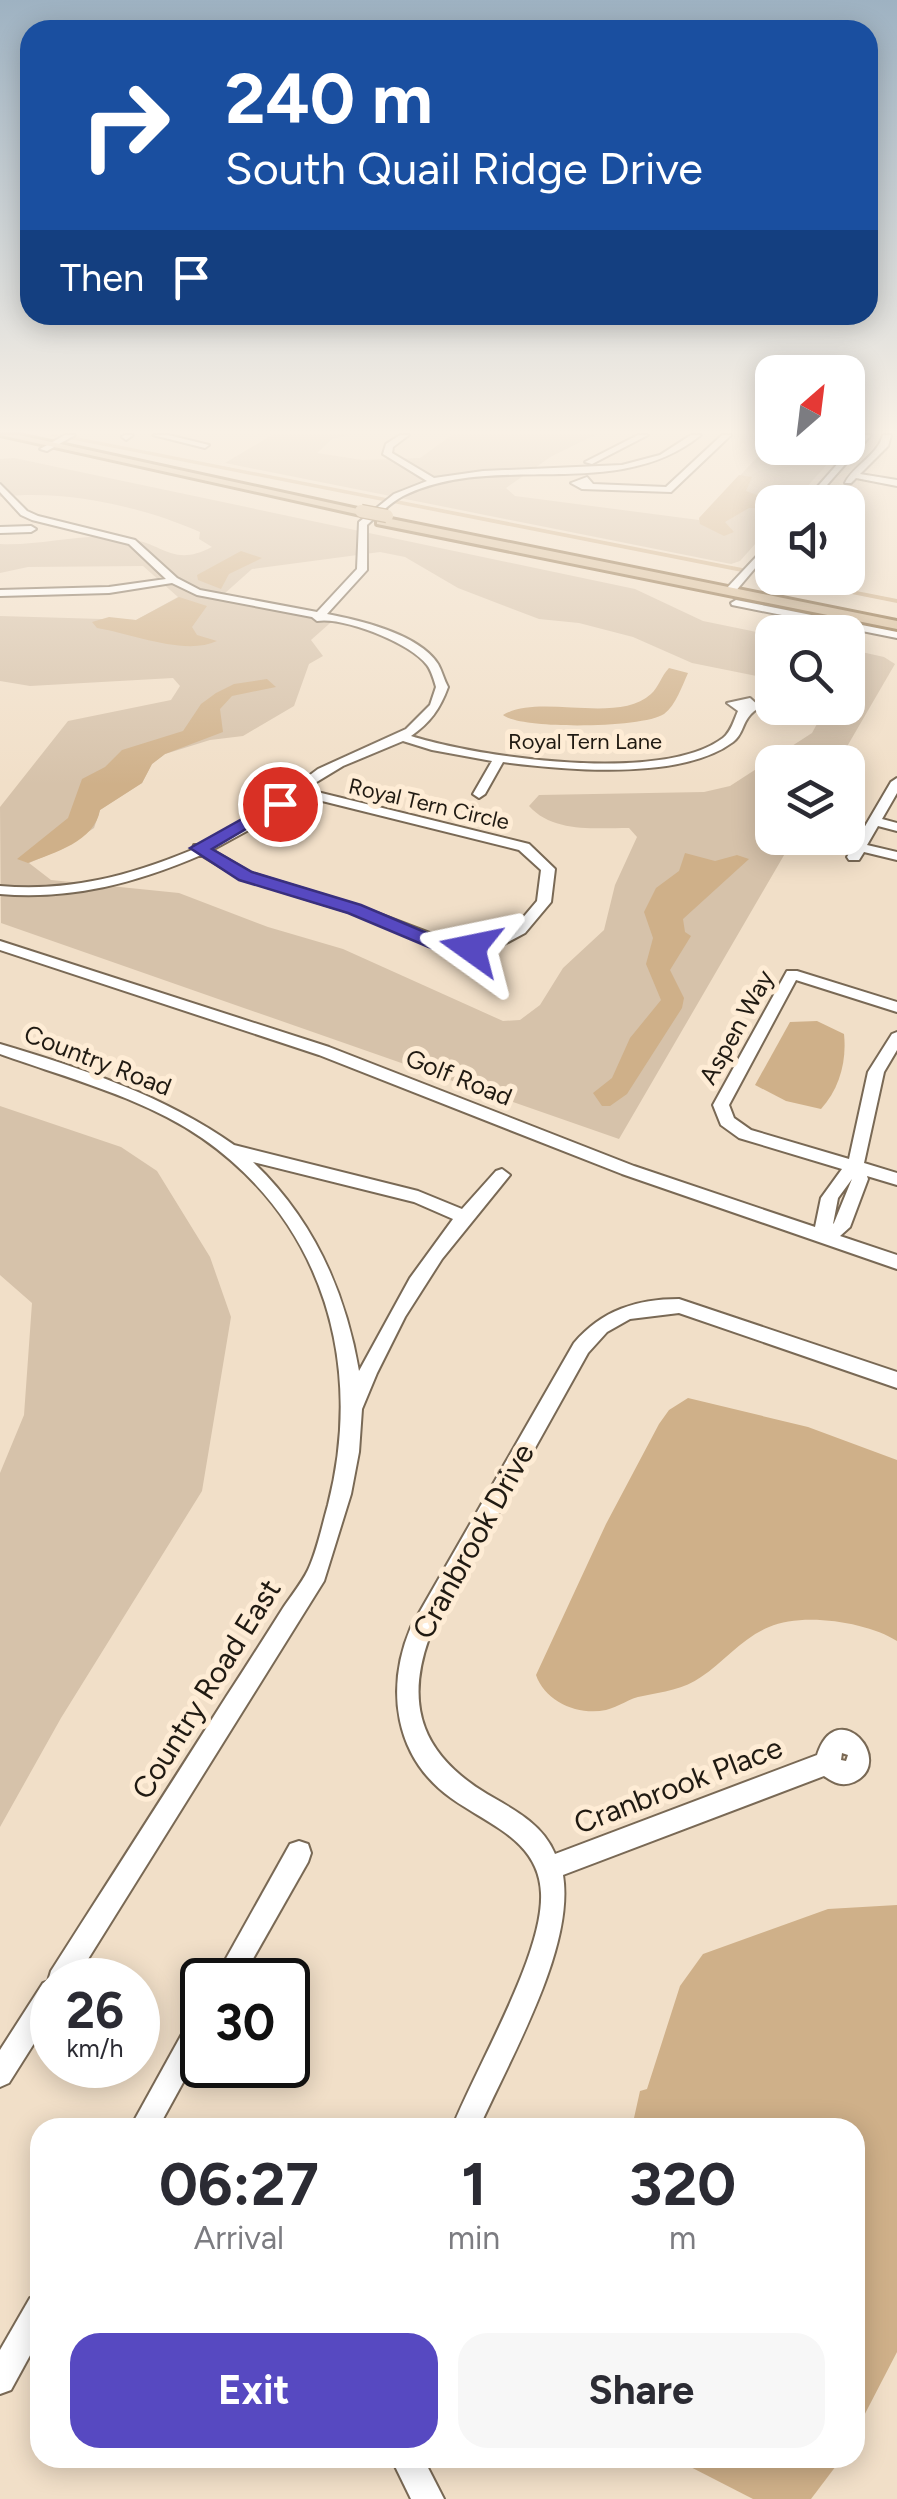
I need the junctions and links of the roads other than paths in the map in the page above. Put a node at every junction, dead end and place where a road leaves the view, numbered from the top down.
1 (142, 552) edge
2 (361, 552) edge
3 (545, 552) edge
4 (755, 565) edge
5 (173, 580) junction
6 (0, 593) edge
7 (733, 594) junction
8 (264, 608) junction
9 (318, 618) junction
10 (258, 621) dead end
11 (897, 622) edge
12 (897, 634) edge
13 (744, 710) dead end
14 (402, 737) junction
15 (498, 760) junction
16 (897, 782) edge
17 (296, 791) junction
18 (479, 794) dead end
19 (875, 821) junction
20 (897, 827) edge
21 (199, 848) junction
22 (897, 856) edge
23 (0, 890) edge
24 (0, 945) edge
25 (897, 1007) edge
26 (897, 1037) edge
27 (0, 1049) edge
28 (229, 1150) junction
29 (855, 1168) junction
30 (502, 1174) dead end
31 (897, 1180) edge
32 (462, 1216) junction
33 (825, 1238) junction
34 (897, 1262) edge
35 (897, 1380) edge
36 (352, 1410) junction
37 (830, 1762) dead end
38 (299, 1853) dead end
39 (550, 1868) junction
40 (74, 1958) edge
41 (239, 1958) edge
42 (30, 2027) edge
43 (180, 2062) edge
44 (0, 2074) edge
45 (149, 2118) edge
46 (469, 2118) edge
47 (30, 2326) edge
48 (0, 2379) edge
49 (411, 2468) edge
50 (428, 2499) edge

1 - 5 street
2 - 9 street
3 - 7 main road
4 - 7 street
5 - 6 street
5 - 8 street
7 - 11 main road
7 - 12 street
8 - 9 street
8 - 10 street
9 - 14 street
13 - 15 street, Royal Tern Lane
14 - 15 street, Royal Tern Lane
14 - 17 street
15 - 18 street
16 - 19 street
17 - 21 street
17 - 21 street, Royal Tern Circle
19 - 20 street
19 - 22 street
21 - 23 street
24 - 33 street, Golf Road
25 - 29 street, Aspen Way
26 - 29 street
27 - 28 street, Country Road
28 - 32 street, Country Road
28 - 36 street, Country Road
29 - 31 street
29 - 33 street
30 - 32 street
32 - 36 street
33 - 34 street, Golf Road
35 - 39 street, Cranbrook Drive
36 - 40 street, Country Road East
37 - 39 street, Cranbrook Place
38 - 41 street
39 - 46 street
42 - 44 street
43 - 45 street
47 - 48 street
49 - 50 street

